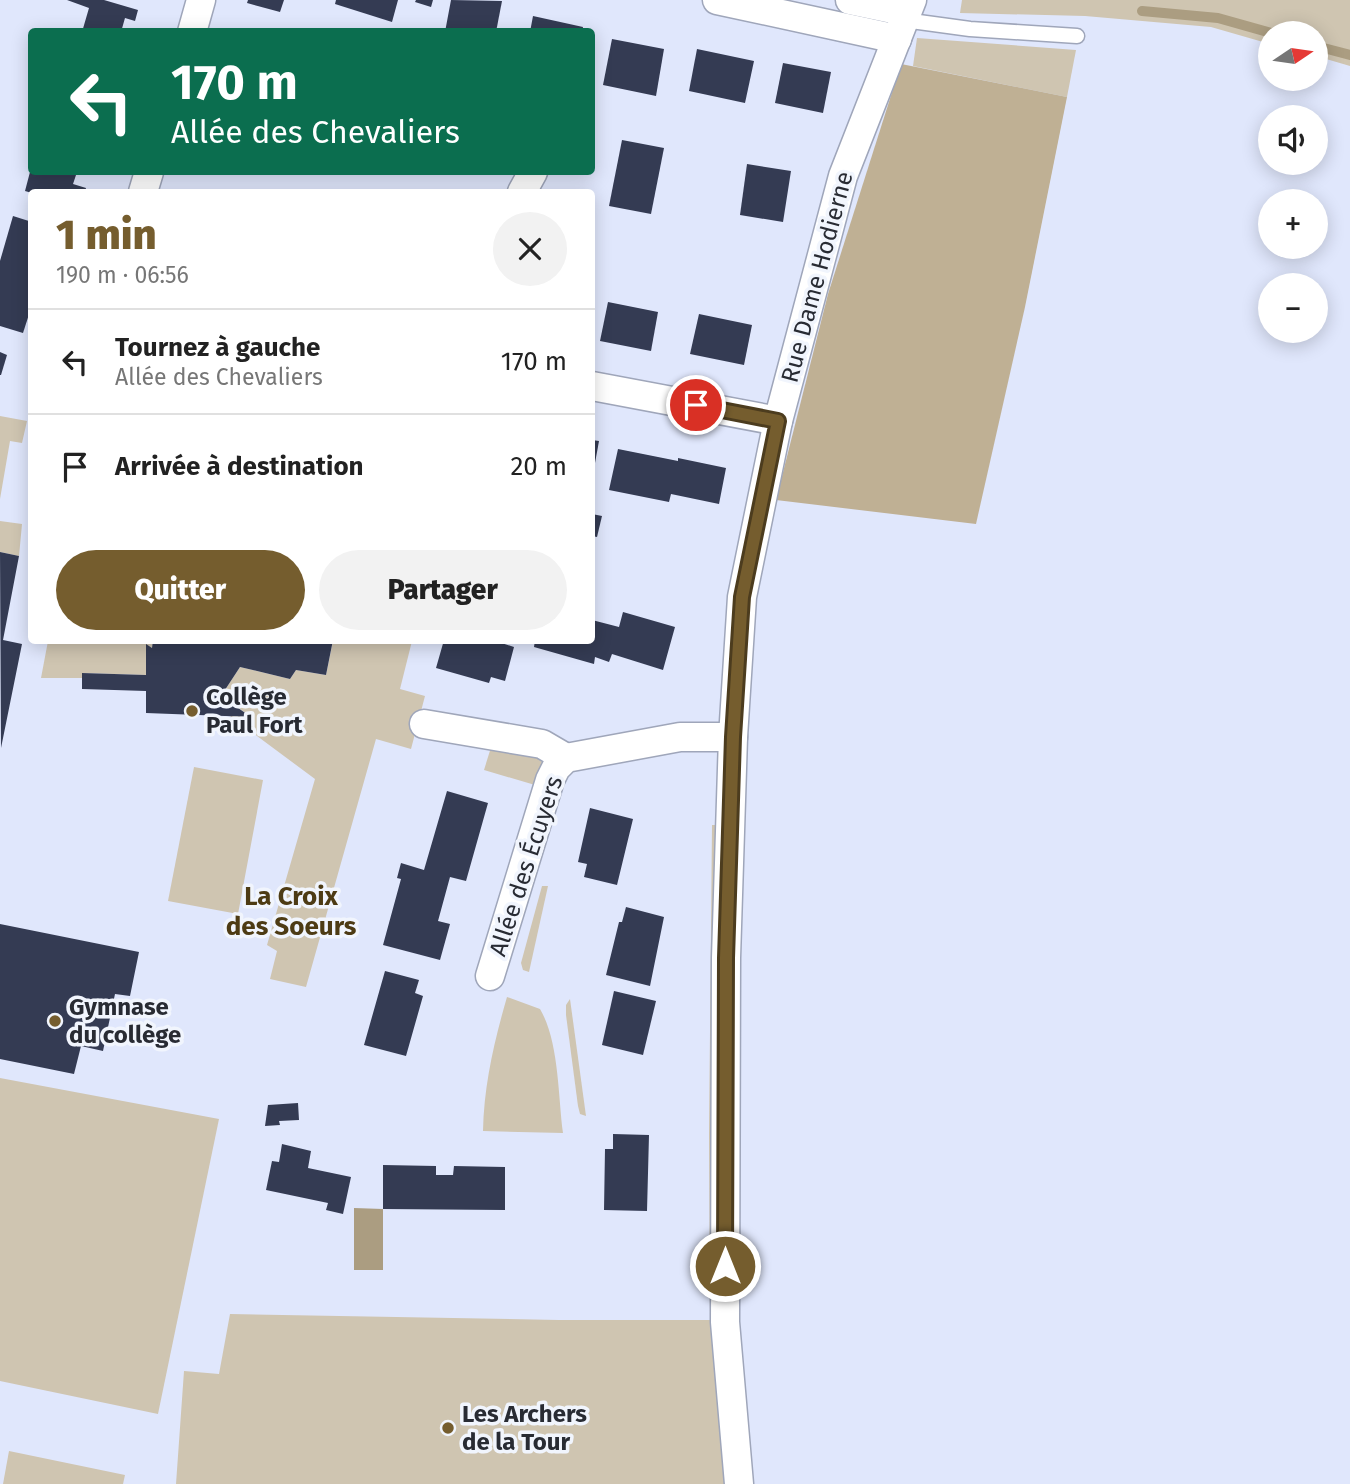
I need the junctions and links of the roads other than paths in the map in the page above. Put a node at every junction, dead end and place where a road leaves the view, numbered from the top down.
1 (201, 0) edge
2 (718, 0) edge
3 (850, 0) edge
4 (905, 18) edge
5 (193, 28) edge
6 (1077, 36) dead end
7 (595, 387) edge
8 (778, 421) junction
9 (425, 724) dead end
10 (733, 737) junction
11 (566, 758) junction
12 (490, 976) dead end
13 (739, 1484) edge

1 - 5 street
2 - 4 street
3 - 4 street
4 - 6 lane
4 - 8 street, Rue Dame Hodierne
7 - 8 street
8 - 10 street, Rue Dame Hodierne
9 - 11 street, Allée des Écuyers
10 - 11 street, Allée des Écuyers
10 - 13 street, Rue Dame Hodierne
11 - 12 street, Allée des Écuyers

